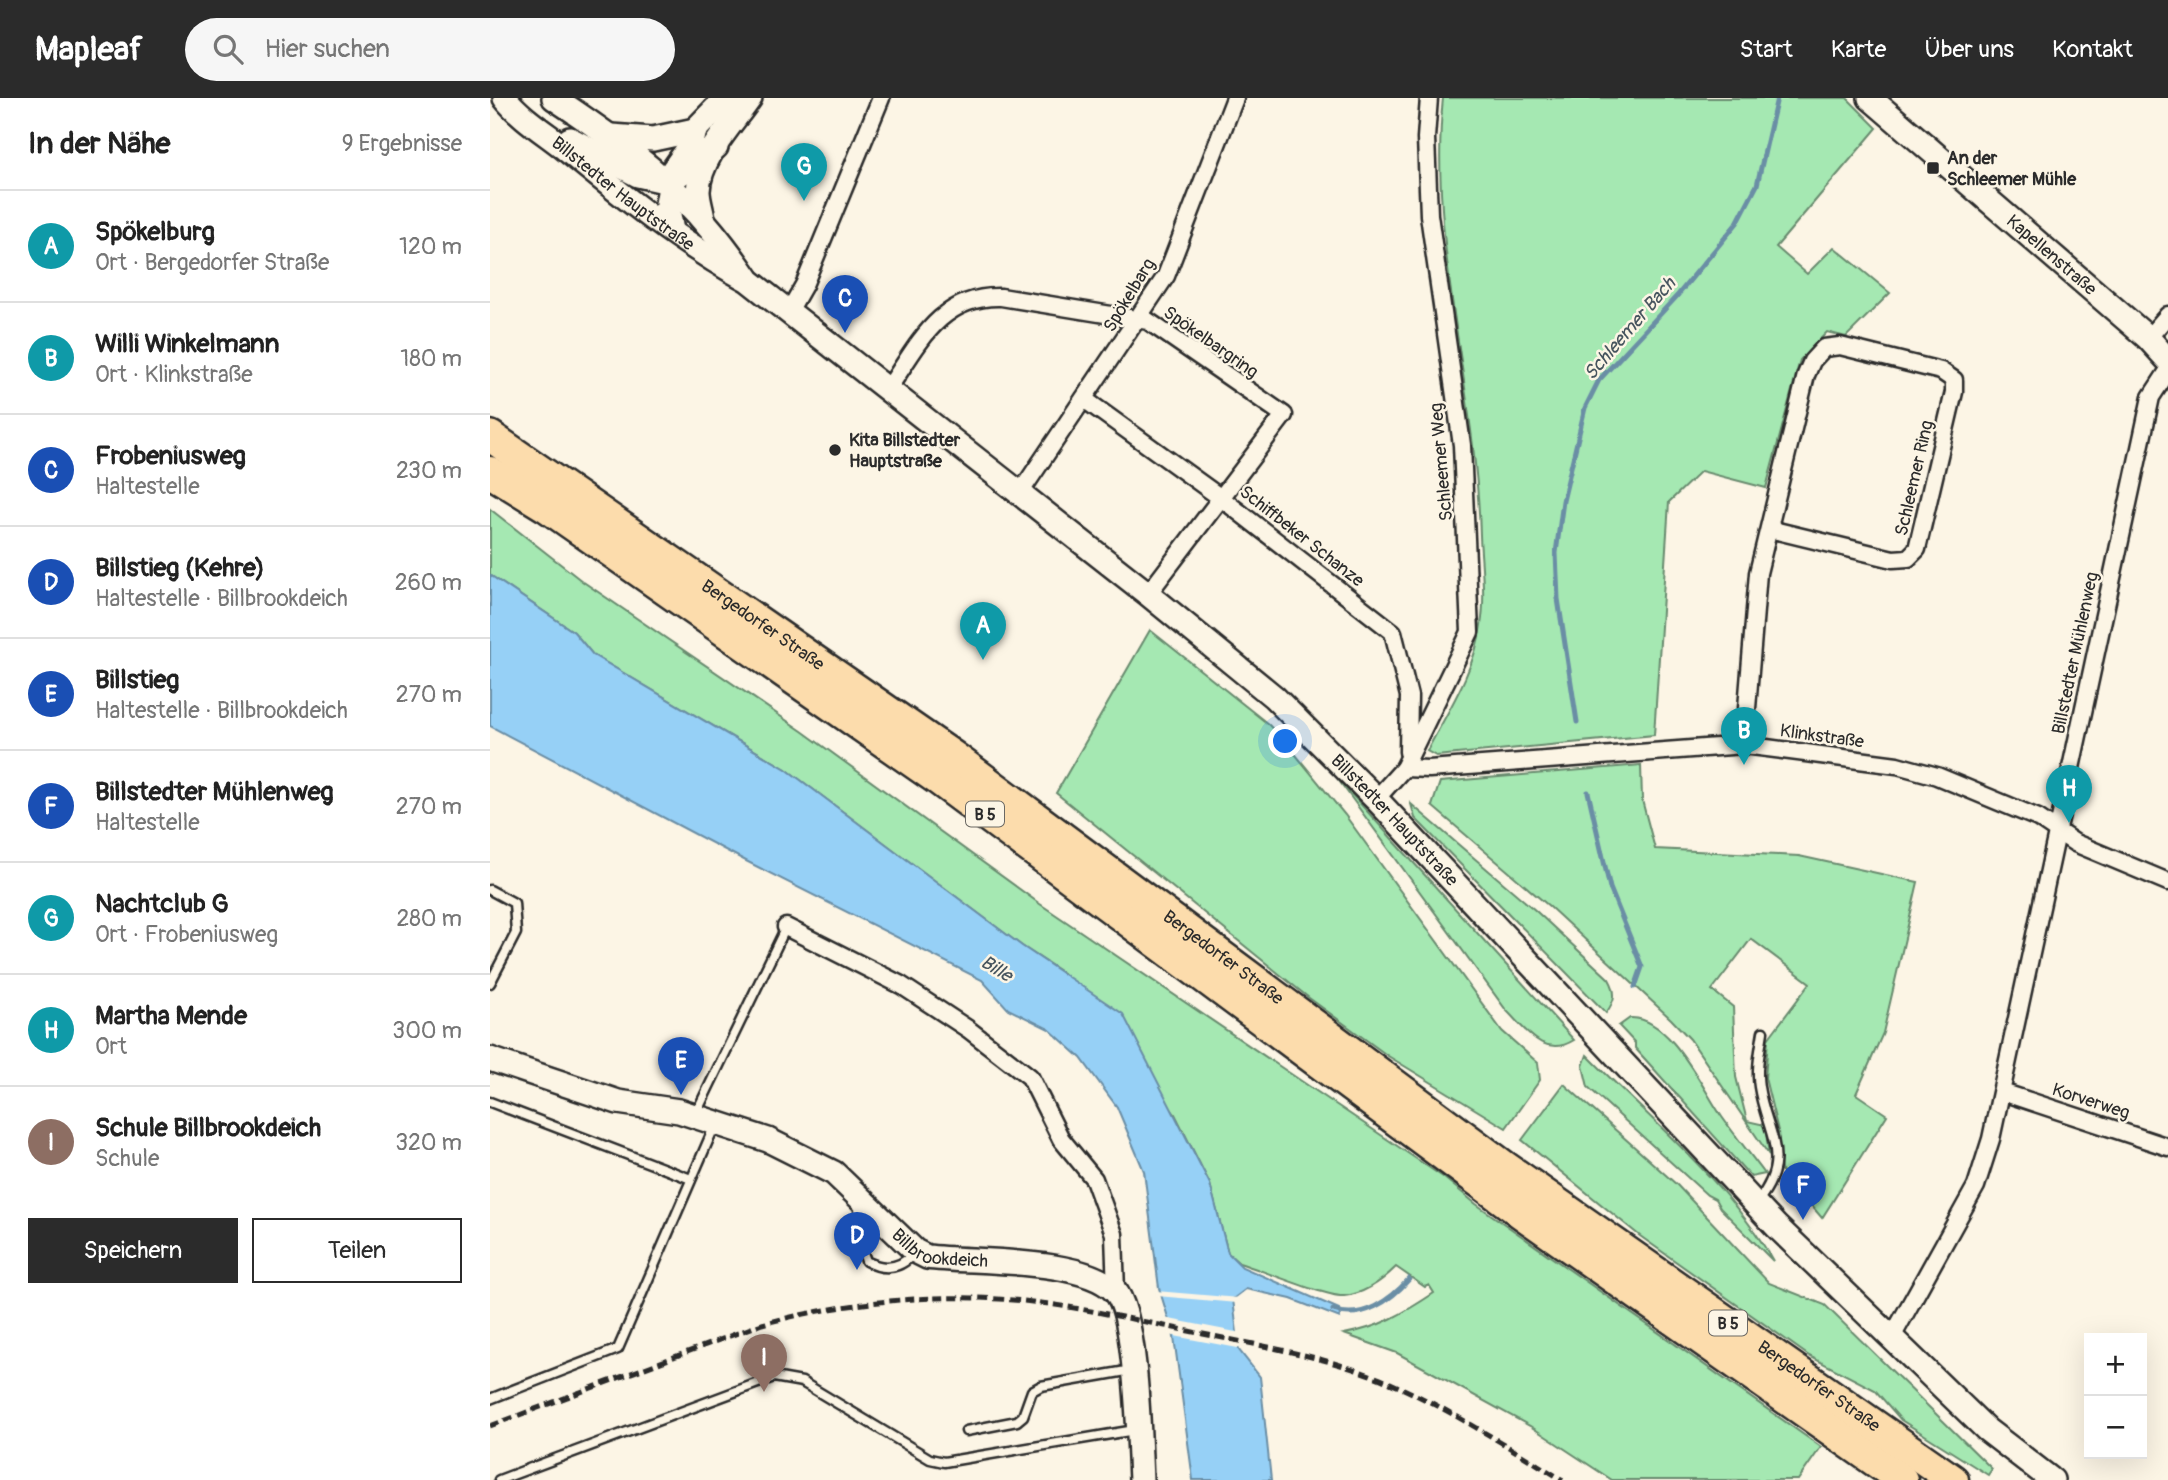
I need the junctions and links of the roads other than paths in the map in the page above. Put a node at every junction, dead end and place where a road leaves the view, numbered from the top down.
1 (554, 98) edge
2 (726, 98) edge
3 (750, 98) edge
4 (881, 98) edge
5 (1235, 98) edge
6 (1429, 98) edge
7 (1870, 98) edge
8 (512, 105) edge
9 (695, 130) junction
10 (611, 136) junction
11 (716, 147) junction
12 (669, 182) junction
13 (704, 219) junction
14 (672, 231) junction
15 (748, 280) junction
16 (788, 313) junction
17 (2168, 315) edge
18 (1138, 320) junction
19 (2148, 338) junction
20 (2168, 360) edge
21 (2168, 371) edge
22 (888, 389) junction
23 (1084, 399) junction
24 (490, 436) edge
25 (490, 472) edge
26 (1020, 493) junction
27 (1221, 498) junction
28 (1769, 529) junction
29 (1148, 594) junction
30 (1744, 745) junction
31 (1406, 762) junction
32 (1376, 799) junction
33 (2055, 830) junction
34 (2168, 882) edge
35 (490, 890) edge
36 (786, 928) joint
37 (490, 983) edge
38 (1763, 1032) dead end
39 (490, 1059) edge
40 (2002, 1092) junction
41 (490, 1102) edge
42 (700, 1105) dead end
43 (716, 1122) junction
44 (2168, 1147) edge
45 (691, 1180) junction
46 (859, 1196) junction
47 (1756, 1203) junction
48 (915, 1251) junction
49 (1116, 1292) junction
50 (1891, 1339) junction
51 (1135, 1369) junction
52 (490, 1399) edge
53 (1138, 1430) junction
54 (966, 1431) dead end
55 (499, 1480) edge
56 (1141, 1480) edge
57 (1902, 1480) edge
58 (1953, 1480) edge
59 (2052, 1480) edge

1 - 10 street, Billstedter Hauptstraße
2 - 9 street
3 - 11 street
4 - 16 street
5 - 18 street, Spökelbarg
6 - 31 street, Schleemer Weg
7 - 19 street, Kapellenstraße
8 - 12 street
8 - 14 street, Billstedter Hauptstraße
9 - 10 street
9 - 12 street
10 - 12 street, Billstedter Hauptstraße
11 - 12 street
11 - 13 street
12 - 13 street, Billstedter Hauptstraße
12 - 14 street
13 - 15 street, Billstedter Hauptstraße
14 - 15 street, Billstedter Hauptstraße
15 - 16 street, Billstedter Hauptstraße
16 - 22 street, Billstedter Hauptstraße
17 - 19 street
18 - 22 street, Spökelbargring
18 - 23 street, Spökelbarg
18 - 27 street, Spökelbargring
19 - 20 street, Kapellenstraße
21 - 33 street, Billstedter Mühlenweg
22 - 26 street, Billstedter Hauptstraße
23 - 26 street, Spökelbarg
23 - 27 street, Schiffbeker Schanze
24 - 58 highway, Bergedorfer Straße / B 5
25 - 57 highway, Bergedorfer Straße / B 5
26 - 29 street, Billstedter Hauptstraße
27 - 29 street, Spökelbargring
27 - 31 street, Schiffbeker Schanze
28 - 28 street, Schleemer Ring
28 - 30 street
29 - 32 street, Billstedter Hauptstraße
30 - 31 street, Klinkstraße
30 - 33 street, Klinkstraße
31 - 32 street, Schleemer Weg
32 - 47 street, Billstedter Hauptstraße
33 - 34 street, Klinkstraße
33 - 40 street, Billstedter Mühlenweg
35 - 37 lane
36 - 42 lane
36 - 49 street
38 - 47 lane
39 - 43 street, Billbrookdeich
40 - 44 street, Korverweg
40 - 50 street, Billstedter Mühlenweg
41 - 45 lane
43 - 45 lane
43 - 46 street, Billbrookdeich
45 - 52 lane
46 - 48 street, Billbrookdeich
46 - 48 lane
47 - 50 street, Billstedter Hauptstraße
48 - 49 street, Billbrookdeich
49 - 51 street
50 - 59 street, Billstedter Hauptstraße
51 - 53 street
51 - 54 lane
53 - 55 lane
53 - 56 street

